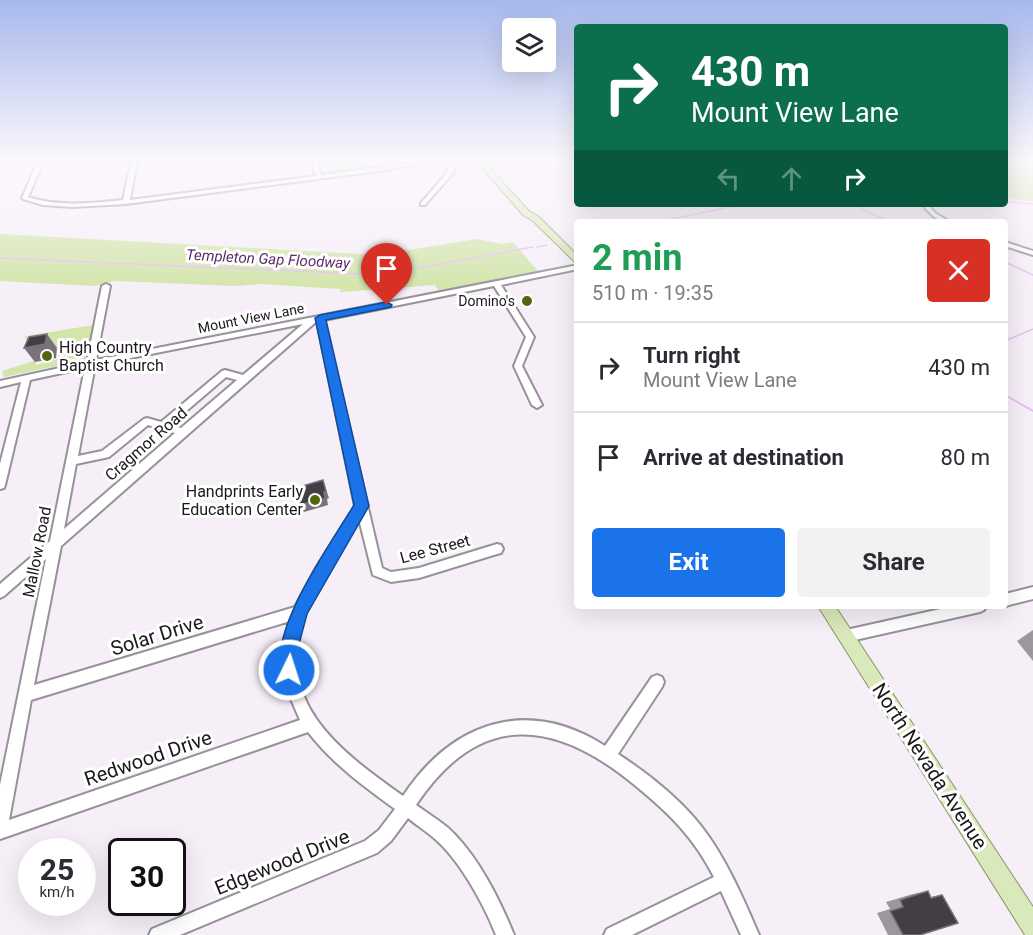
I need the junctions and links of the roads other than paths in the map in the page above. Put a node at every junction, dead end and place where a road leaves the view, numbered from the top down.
1 (519, 205) edge
2 (927, 207) edge
3 (942, 219) edge
4 (1008, 245) edge
5 (1033, 253) edge
6 (574, 258) edge
7 (574, 268) edge
8 (496, 283) junction
9 (106, 286) dead end
10 (317, 319) junction
11 (93, 363) junction
12 (26, 379) junction
13 (244, 379) junction
14 (0, 384) edge
15 (537, 405) dead end
16 (162, 426) junction
17 (182, 432) junction
18 (73, 461) junction
19 (0, 485) edge
20 (361, 506) junction
21 (56, 542) junction
22 (497, 549) dead end
23 (0, 592) edge
24 (1033, 593) edge
25 (1008, 599) edge
26 (828, 609) edge
27 (967, 609) edge
28 (299, 612) junction
29 (846, 636) junction
30 (657, 681) dead end
31 (26, 695) junction
32 (309, 724) junction
33 (608, 755) junction
34 (406, 808) junction
35 (0, 824) edge
36 (0, 831) edge
37 (724, 881) junction
38 (1033, 927) edge
39 (158, 935) edge
40 (505, 935) edge
41 (613, 935) edge
42 (750, 935) edge

1 - 6 main road
2 - 3 street
4 - 5 street
7 - 8 street, Mount View Lane
8 - 10 street, Mount View Lane
8 - 15 street
9 - 11 street, Mallow Road
10 - 11 street, Mount View Lane
10 - 13 street, Cragmor Road
10 - 20 street
11 - 12 street, Mount View Lane
11 - 18 street, Mallow Road
12 - 14 street, Mount View Lane
12 - 19 street
13 - 16 street
13 - 17 street, Cragmor Road
16 - 17 street
16 - 18 street
17 - 21 street, Cragmor Road
18 - 21 street, Mallow Road
20 - 22 street, Lee Street
20 - 28 street
21 - 23 street, Cragmor Road
21 - 31 street, Mallow Road
24 - 25 street
26 - 29 main road, North Nevada Avenue
27 - 29 street
28 - 31 street, Solar Drive
28 - 32 street
29 - 38 main road, North Nevada Avenue
30 - 33 street
31 - 35 street, Mallow Road
32 - 34 street
32 - 36 street, Redwood Drive
33 - 34 street, Edgewood Drive
33 - 37 street, Edgewood Drive
34 - 39 street, Edgewood Drive
34 - 40 street
37 - 41 street
37 - 42 street, Edgewood Drive

